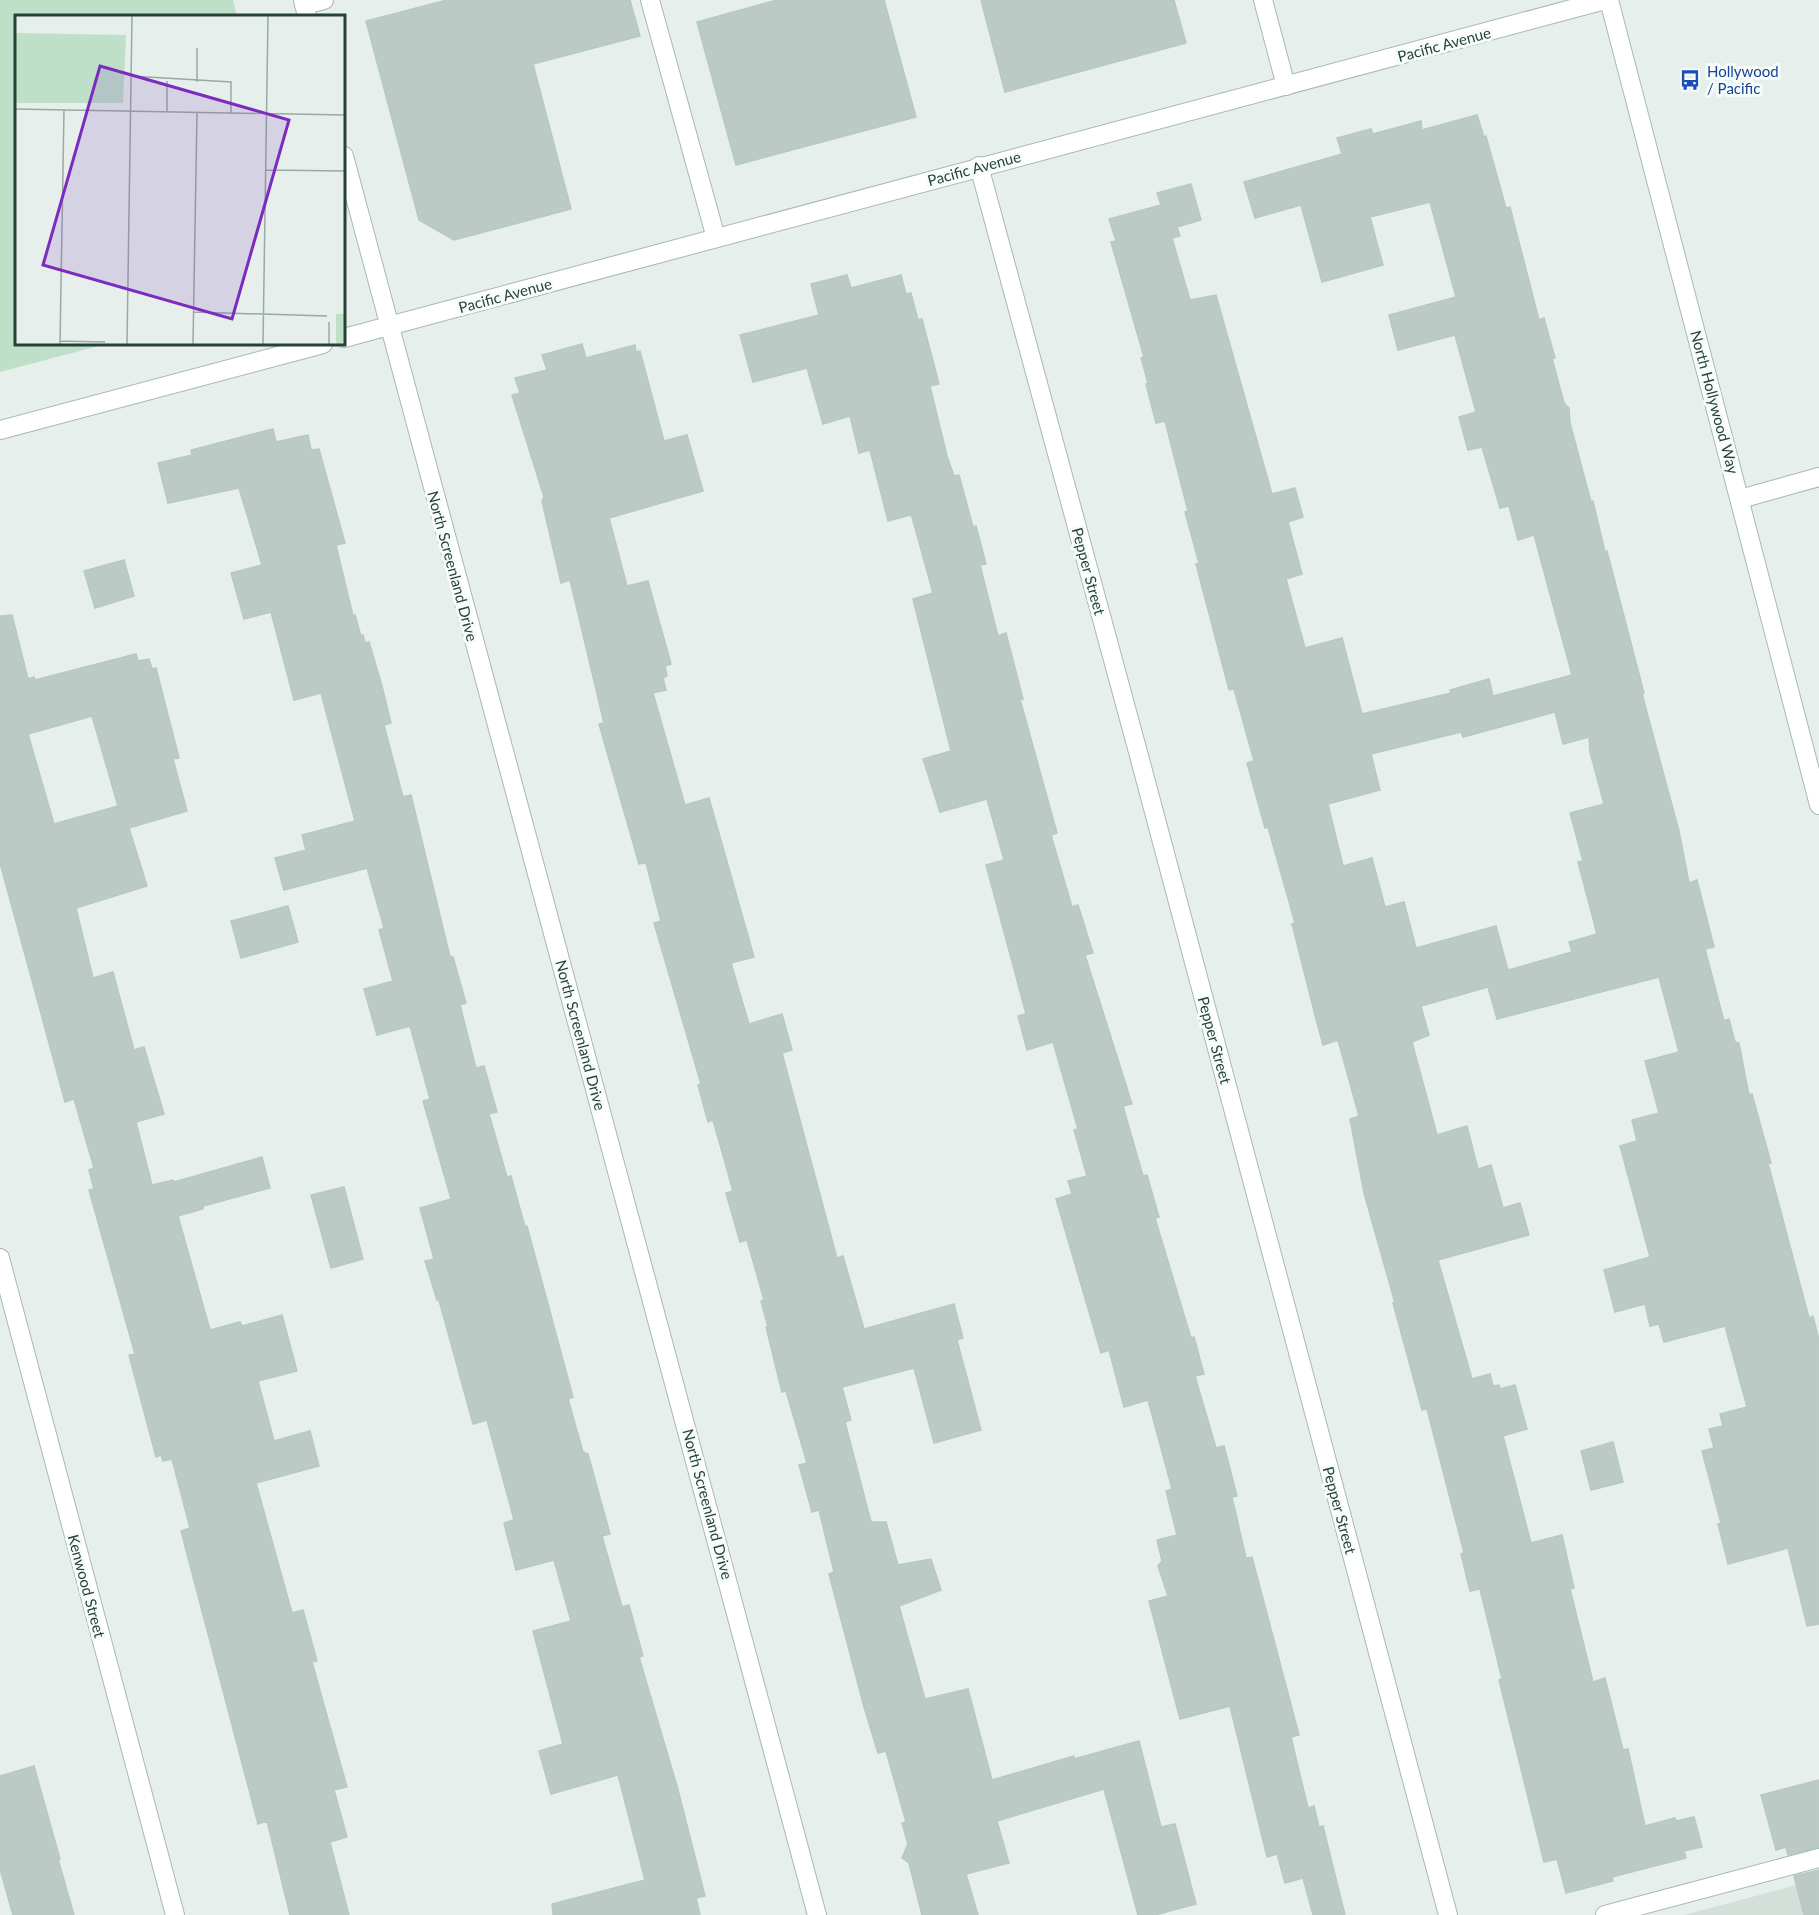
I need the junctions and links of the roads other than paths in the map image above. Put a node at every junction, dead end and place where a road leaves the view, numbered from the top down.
1 (324, 0) edge
2 (650, 0) edge
3 (1263, 0) edge
4 (1607, 0) edge
5 (305, 7) edge
6 (1287, 86) junction
7 (345, 160) edge
8 (979, 166) junction
9 (716, 238) junction
10 (388, 326) junction
11 (345, 338) edge
12 (319, 345) edge
13 (0, 430) edge
14 (1819, 477) edge
15 (1740, 499) junction
16 (1819, 805) edge
17 (0, 1258) edge
18 (1819, 1858) edge
19 (175, 1915) edge
20 (818, 1915) edge
21 (1448, 1915) edge
22 (1605, 1915) edge

1 - 5 street
2 - 9 street
3 - 6 street
4 - 6 street, Pacific Avenue
4 - 15 street, North Hollywood Way
6 - 8 street, Pacific Avenue
7 - 10 street, North Screenland Drive
8 - 9 street, Pacific Avenue
8 - 21 street, Pepper Street
9 - 10 street, Pacific Avenue
10 - 11 street, Pacific Avenue
10 - 20 street, North Screenland Drive
12 - 13 street
14 - 15 street
15 - 16 street, North Hollywood Way
17 - 19 street, Kenwood Street
18 - 22 street

